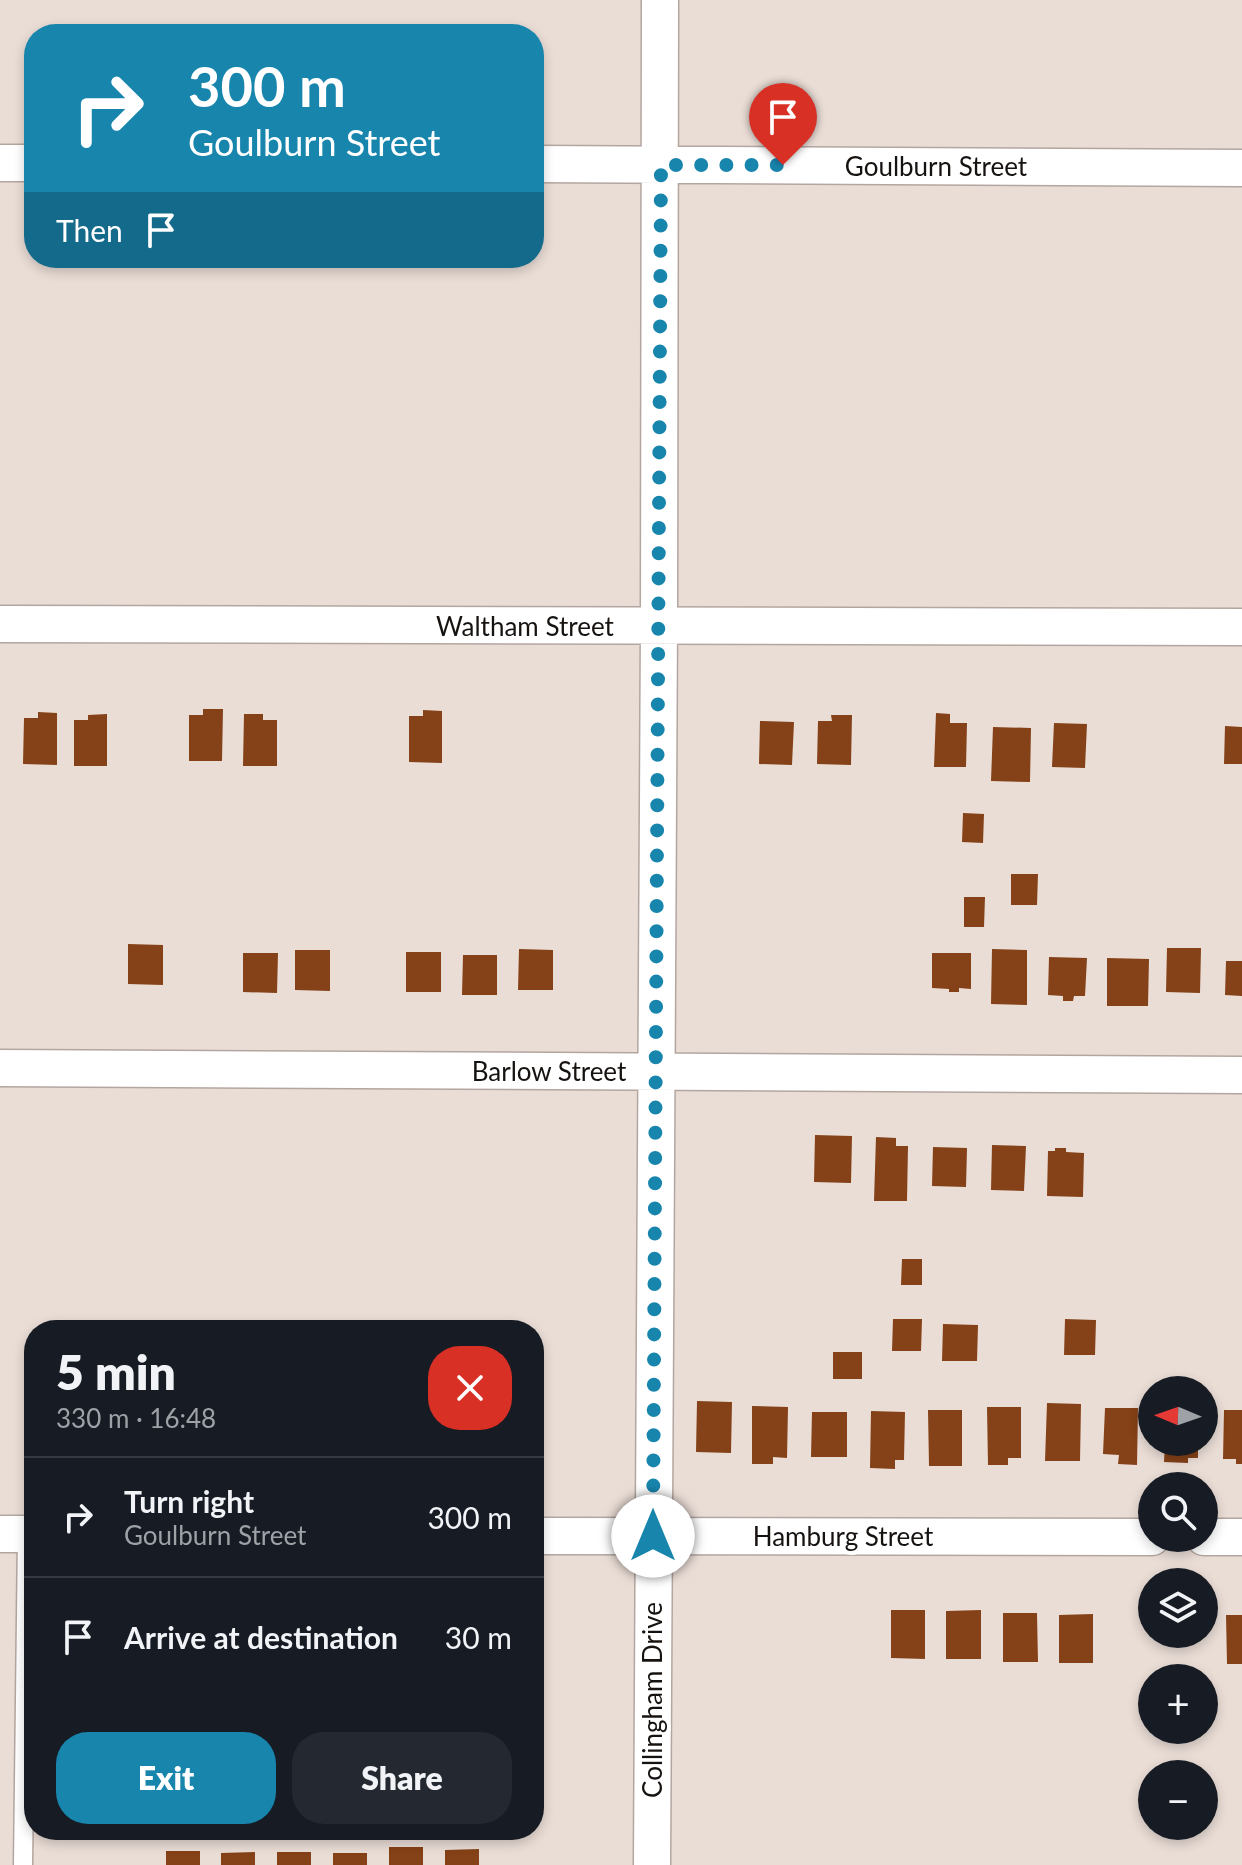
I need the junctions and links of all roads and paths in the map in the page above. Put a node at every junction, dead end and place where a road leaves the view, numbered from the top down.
1 (660, 0) edge
2 (0, 163) edge
3 (24, 163) edge
4 (544, 164) edge
5 (661, 165) junction
6 (1242, 168) edge
7 (0, 624) edge
8 (659, 626) junction
9 (1242, 627) edge
10 (0, 1068) edge
11 (656, 1072) junction
12 (1242, 1075) edge
13 (20, 1534) edge
14 (544, 1536) edge
15 (653, 1536) junction
16 (1138, 1537) edge
17 (1218, 1537) edge
18 (1242, 1537) edge
19 (23, 1865) edge
20 (652, 1865) edge

1 - 5 street, Collingham Drive
2 - 3 street
4 - 5 street, Goulburn Street
5 - 6 street, Goulburn Street
5 - 8 street, Collingham Drive
7 - 8 street, Waltham Street
8 - 9 street, Waltham Street
8 - 11 street, Collingham Drive
10 - 11 street, Barlow Street
11 - 12 street, Barlow Street
11 - 15 street, Collingham Drive
13 - 19 lane
14 - 15 street, Hamburg Street
15 - 16 street, Hamburg Street
15 - 20 street, Collingham Drive
17 - 18 street

